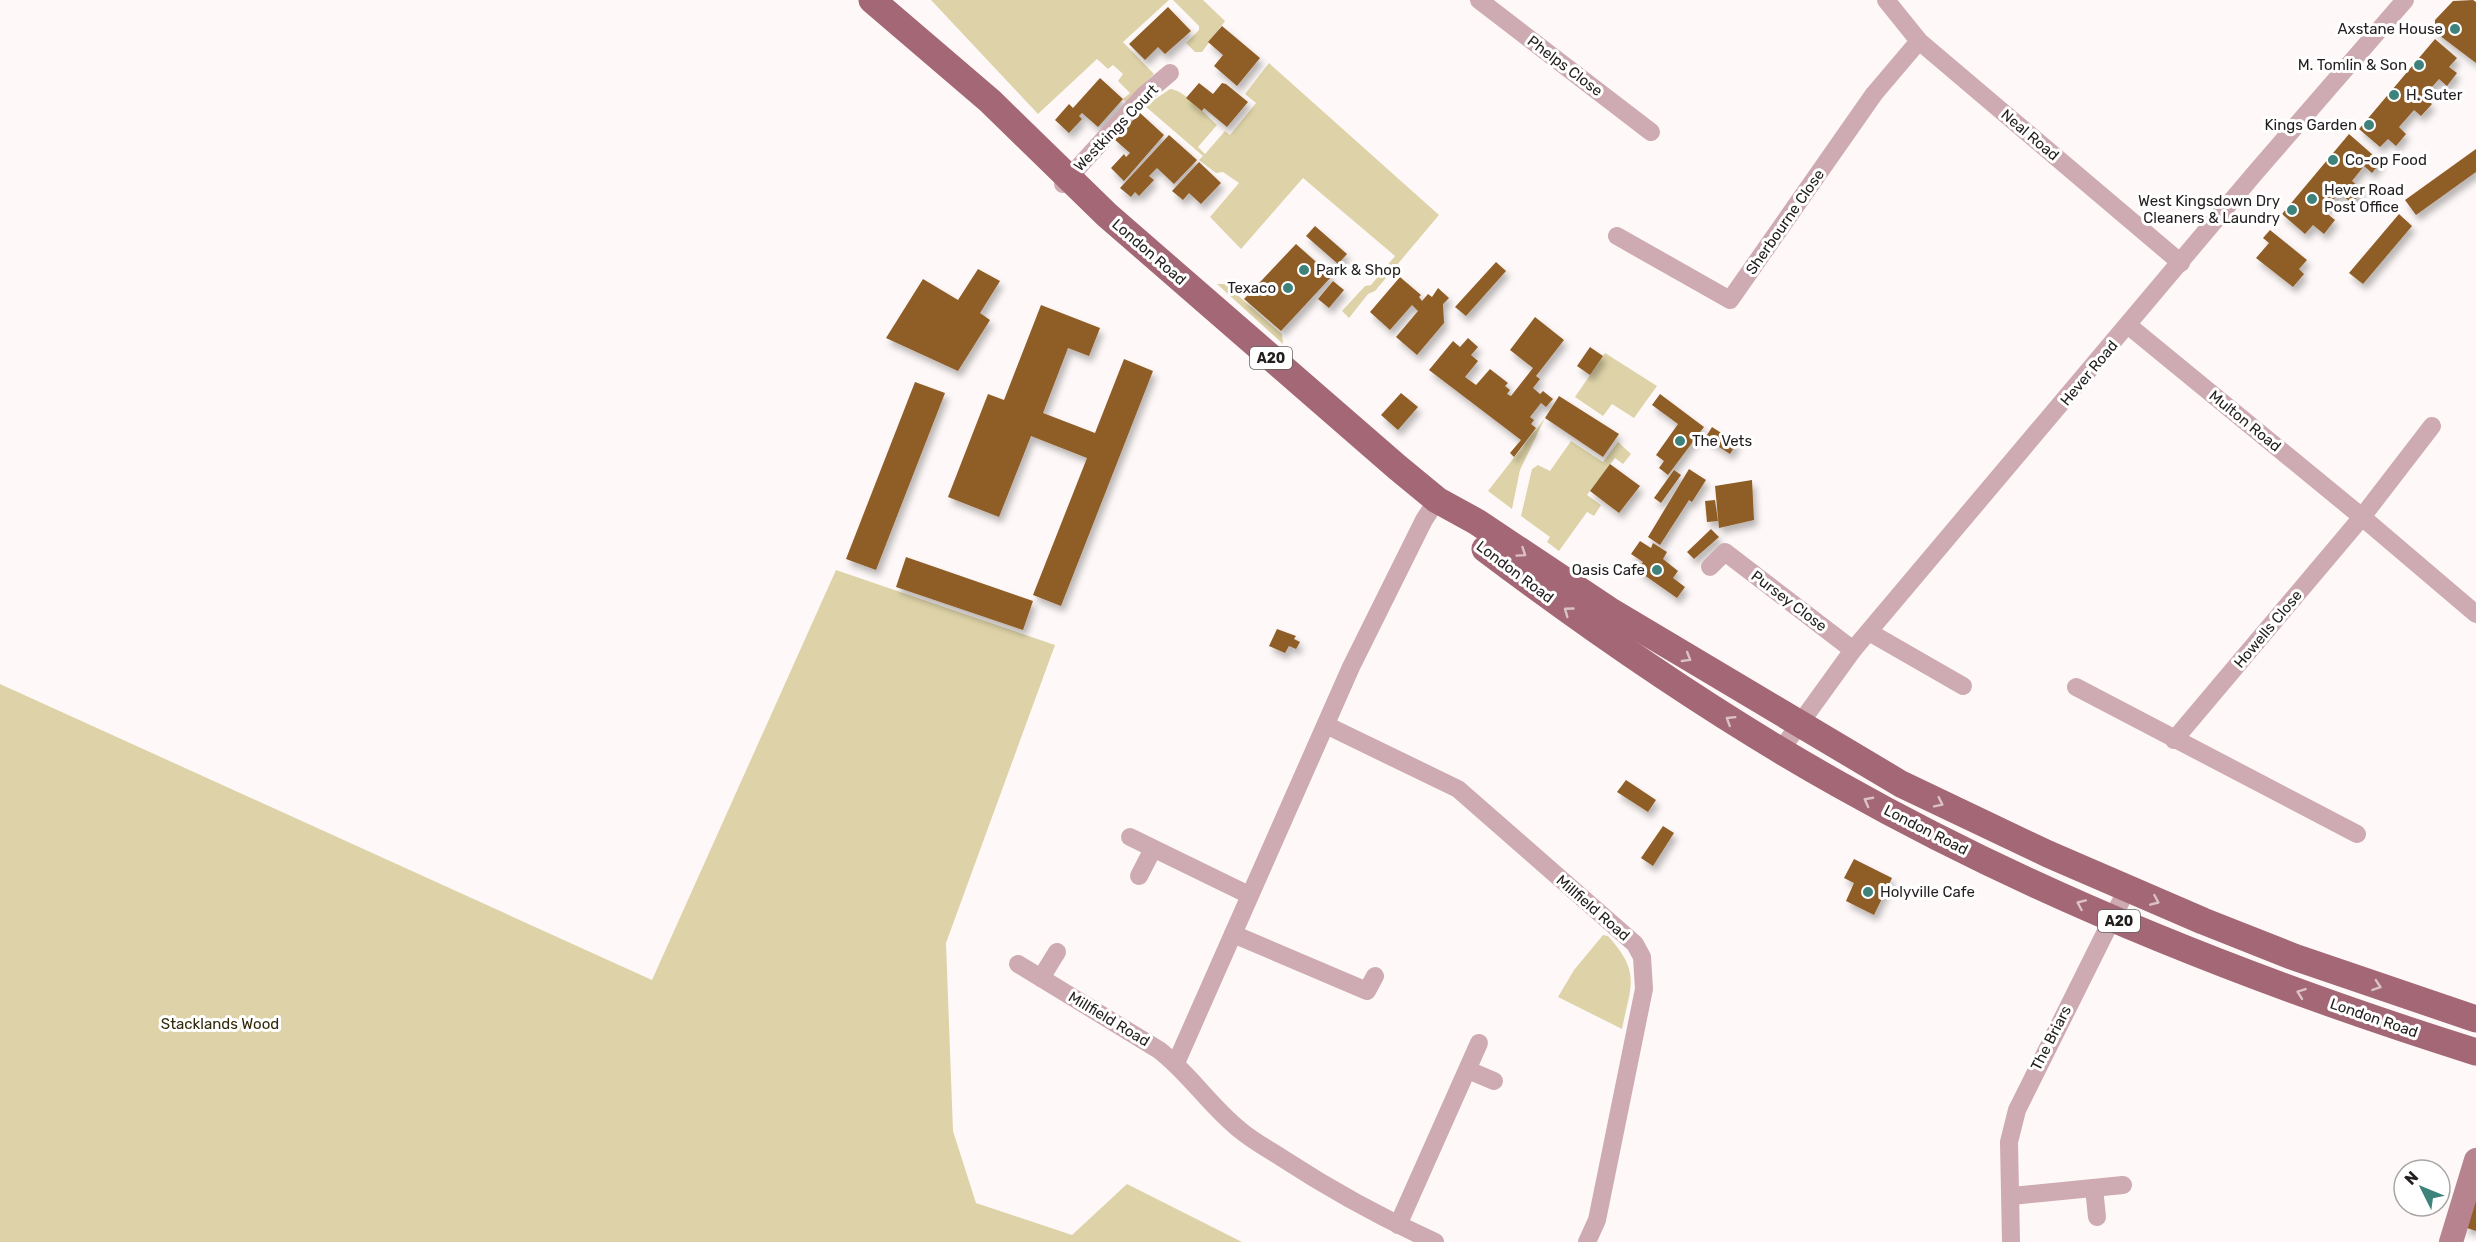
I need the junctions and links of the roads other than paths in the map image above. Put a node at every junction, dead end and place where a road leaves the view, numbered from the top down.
1 (851, 0) edge
2 (872, 0) edge
3 (1479, 0) edge
4 (1886, 0) edge
5 (2405, 0) edge
6 (1919, 40) junction
7 (1170, 73) dead end
8 (1651, 132) dead end
9 (1066, 180) junction
10 (1617, 236) dead end
11 (2181, 263) junction
12 (2129, 326) junction
13 (2432, 426) dead end
14 (1437, 500) junction
15 (2362, 517) junction
16 (1710, 567) dead end
17 (2476, 614) edge
18 (1869, 632) junction
19 (1853, 650) junction
20 (1963, 686) dead end
21 (2076, 687) dead end
22 (1797, 724) junction
23 (1326, 725) junction
24 (2174, 740) junction
25 (1780, 750) junction
26 (2357, 834) dead end
27 (1131, 837) dead end
28 (1153, 849) junction
29 (1139, 876) dead end
30 (2127, 889) junction
31 (1249, 896) junction
32 (2113, 918) junction
33 (1233, 934) junction
34 (1057, 952) dead end
35 (1018, 964) dead end
36 (1375, 976) dead end
37 (1041, 978) junction
38 (2476, 1019) edge
39 (1479, 1043) dead end
40 (2476, 1052) edge
41 (1176, 1063) junction
42 (1468, 1070) junction
43 (1494, 1081) dead end
44 (2476, 1160) edge
45 (2123, 1185) dead end
46 (2094, 1188) junction
47 (2012, 1196) junction
48 (2097, 1217) dead end
49 (1398, 1225) junction
50 (1435, 1242) edge
51 (1587, 1242) edge
52 (2011, 1242) edge
53 (2451, 1242) edge

1 - 9 main road, London Road / A20
2 - 9 main road, London Road / A20
3 - 8 street, Phelps Close
4 - 6 street, Neal Road
5 - 11 street, Hever Road
6 - 10 street, Sherbourne Close
6 - 11 street, Neal Road
7 - 9 street, Westkings Court
9 - 14 main road, London Road / A20
11 - 12 street, Hever Road
12 - 15 street, Multon Road
12 - 18 street, Hever Road
13 - 15 street
14 -> 22 main road, London Road / A20
14 - 23 street
25 -> 14 main road, London Road / A20
15 - 17 street, Multon Road
15 - 24 street, Howells Close
16 - 19 street, Pursey Close
18 - 19 street, Hever Road
18 - 20 street
19 - 22 street, Hever Road
21 - 24 street
22 - 25 street, Hever Road
22 -> 30 main road, London Road / A20
23 - 31 street
23 - 51 street, Millfield Road
24 - 26 street
32 -> 25 main road, London Road / A20
27 - 28 street
28 - 29 street
28 - 31 street
30 - 32 street, The Briars
30 -> 38 main road, London Road / A20
31 - 33 street
40 -> 32 main road, London Road / A20
32 - 47 street, The Briars
33 - 36 street
33 - 41 street
34 - 37 street
35 - 37 street, Millfield Road
37 - 41 street, Millfield Road
39 - 42 street
41 - 49 street, Millfield Road
42 - 43 street
42 - 49 street
44 - 53 street
45 - 46 street
46 - 47 street
46 - 48 street
47 - 52 street, The Briars
49 - 50 street, Millfield Road

